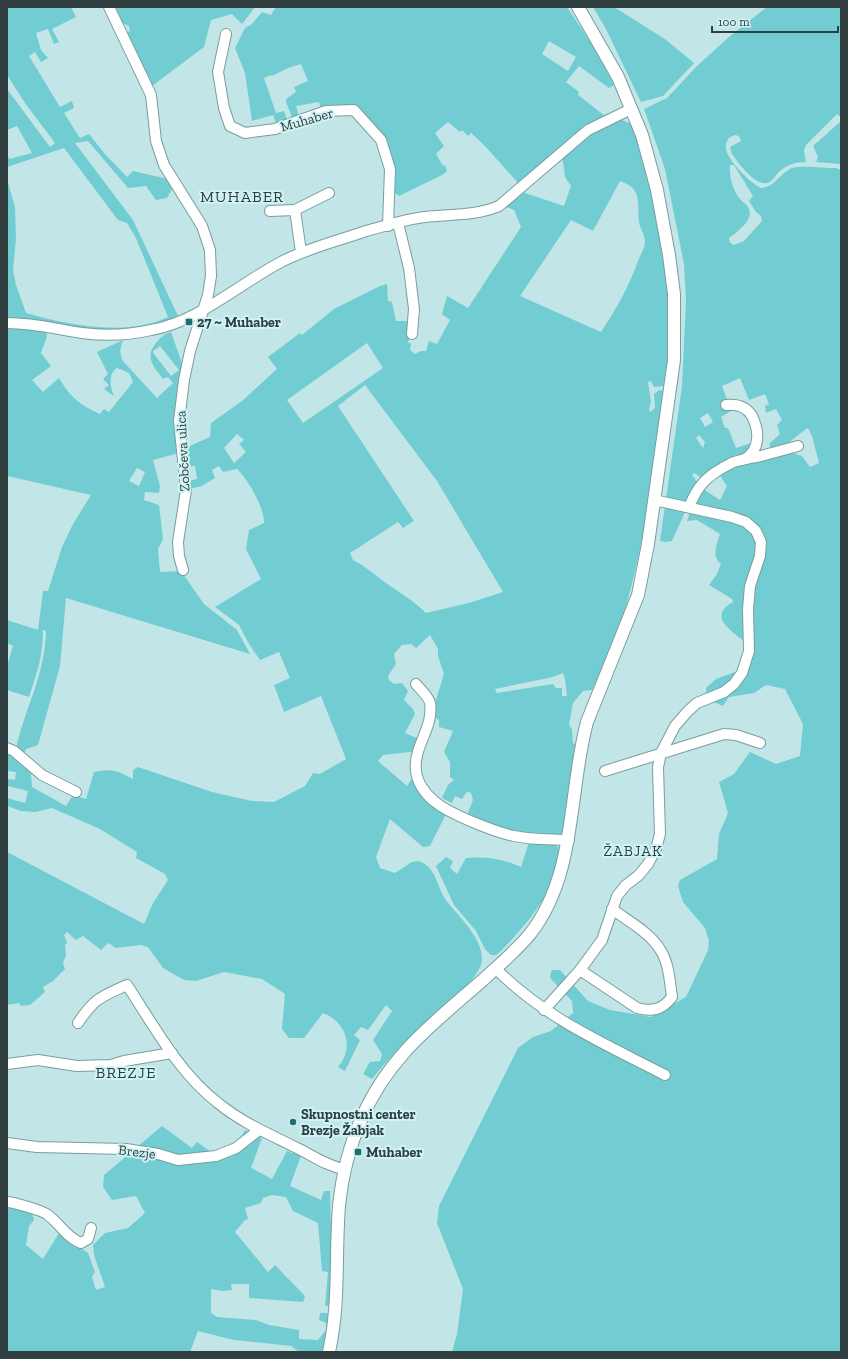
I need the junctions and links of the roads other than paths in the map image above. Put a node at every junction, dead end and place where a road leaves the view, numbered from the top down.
1 (109, 7) edge
2 (578, 7) edge
3 (226, 34) dead end
4 (631, 109) junction
5 (329, 193) dead end
6 (295, 210) junction
7 (270, 211) dead end
8 (398, 223) junction
9 (388, 226) junction
10 (301, 252) junction
11 (202, 311) junction
12 (7, 323) edge
13 (412, 334) dead end
14 (726, 405) dead end
15 (798, 446) dead end
16 (745, 459) junction
17 (654, 500) junction
18 (689, 507) junction
19 (183, 570) dead end
20 (416, 684) dead end
21 (760, 743) dead end
22 (7, 748) edge
23 (661, 753) junction
24 (605, 771) dead end
25 (76, 792) dead end
26 (568, 840) junction
27 (612, 909) junction
28 (495, 968) junction
29 (580, 970) junction
30 (544, 1010) junction
31 (78, 1024) dead end
32 (172, 1053) junction
33 (7, 1064) edge
34 (665, 1075) dead end
35 (259, 1130) junction
36 (7, 1143) edge
37 (344, 1169) junction
38 (7, 1202) edge
39 (91, 1228) dead end
40 (329, 1352) edge

1 - 11 street
2 - 4 street
3 - 9 street, Muhaber
4 - 8 street
4 - 17 street
5 - 6 street
6 - 7 street
6 - 10 street
8 - 9 street
8 - 13 street
9 - 10 street
10 - 11 street
11 - 12 street
11 - 19 street, Zobčeva ulica
14 - 16 street
15 - 16 street
16 - 18 street
17 - 18 street
17 - 26 street
18 - 23 street
20 - 26 street
21 - 23 street
22 - 25 street
23 - 24 street
23 - 27 street
26 - 28 street
27 - 29 street
27 - 29 street
28 - 30 street
28 - 37 street
29 - 30 street
30 - 34 street
31 - 32 street
32 - 33 street
32 - 35 street
35 - 36 street, Brezje
35 - 37 street
37 - 40 street
38 - 39 street

